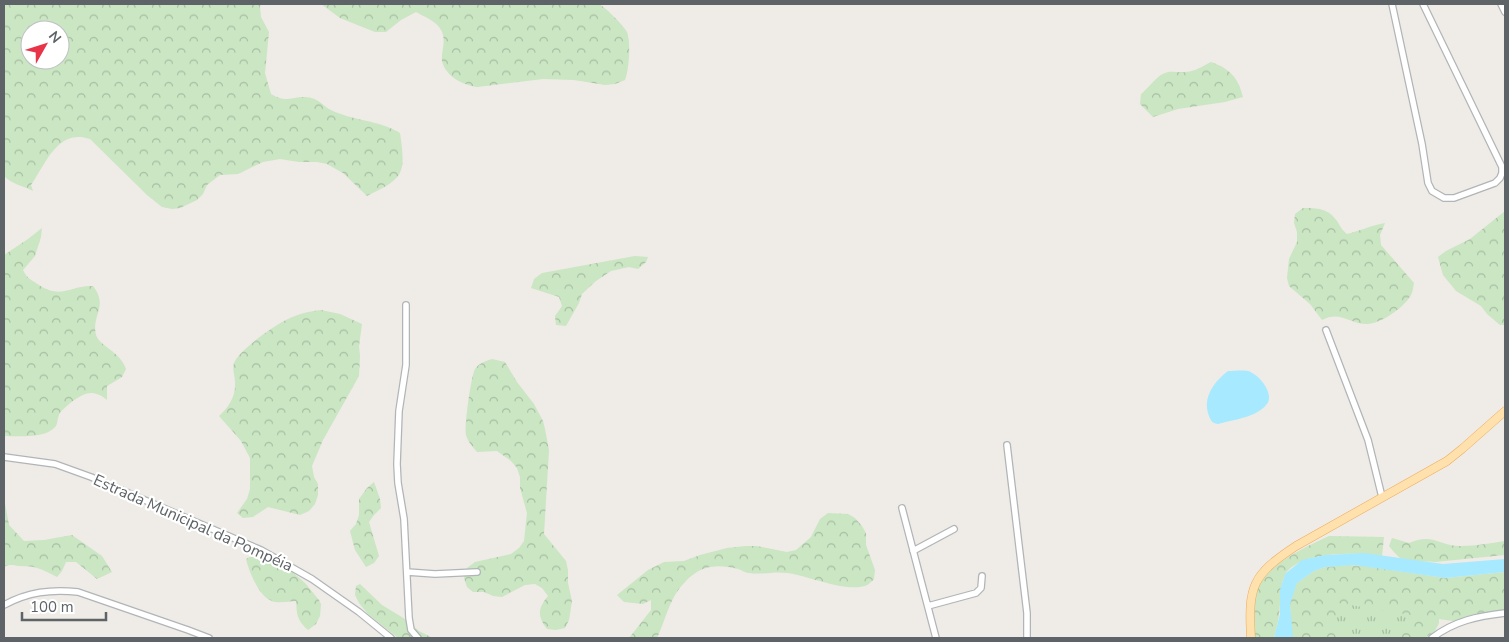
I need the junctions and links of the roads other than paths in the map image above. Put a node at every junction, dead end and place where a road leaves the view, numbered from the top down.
1 (1392, 4) edge
2 (1423, 4) edge
3 (1501, 4) edge
4 (1505, 12) edge
5 (406, 305) dead end
6 (1326, 330) dead end
7 (1505, 411) edge
8 (1007, 445) dead end
9 (4, 457) edge
10 (1382, 497) junction
11 (902, 508) dead end
12 (954, 530) dead end
13 (913, 551) junction
14 (407, 572) junction
15 (477, 572) dead end
16 (982, 576) dead end
17 (4, 605) edge
18 (928, 606) junction
19 (1505, 613) edge
20 (209, 638) edge
21 (391, 638) edge
22 (418, 638) edge
23 (936, 638) edge
24 (1028, 638) edge
25 (1251, 638) edge
26 (1432, 638) edge

1 - 2 street
3 - 4 street
5 - 14 street
6 - 10 street
7 - 10 main road
8 - 24 street
9 - 21 street, Estrada Municipal da Pompéia
10 - 25 main road
11 - 13 street
12 - 13 street
13 - 18 street
14 - 15 street
14 - 22 street
16 - 18 street
17 - 20 street
18 - 23 street
19 - 26 street

